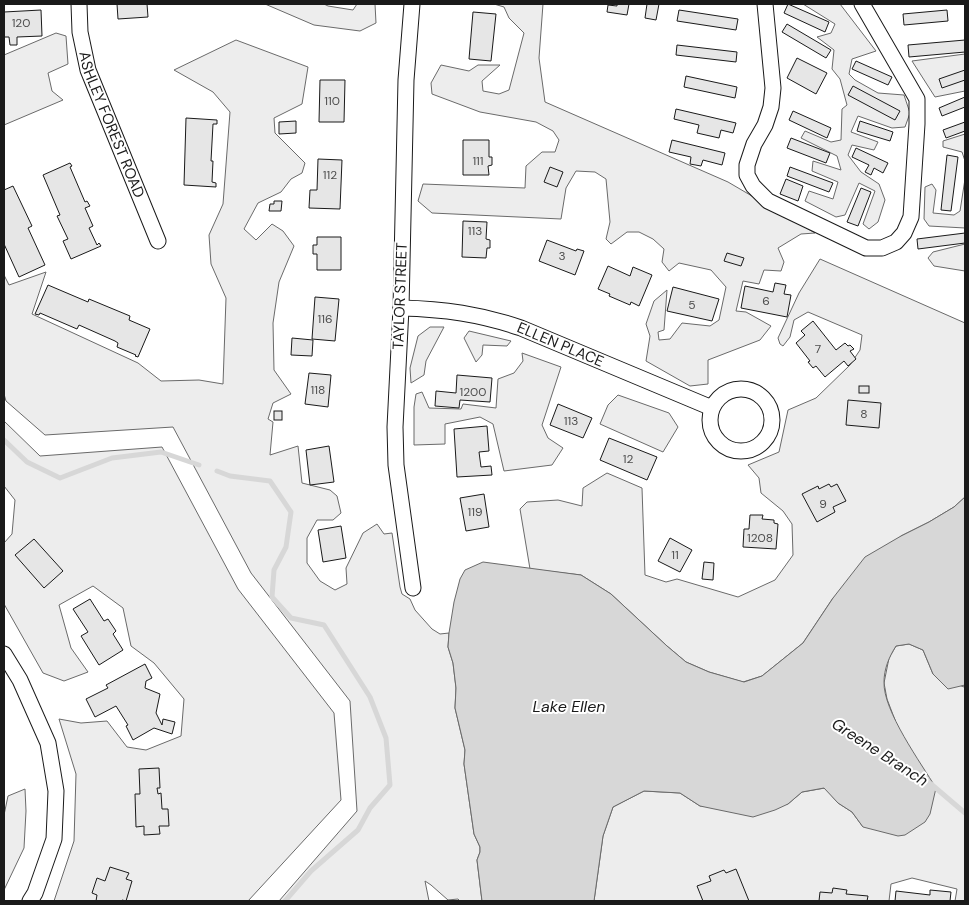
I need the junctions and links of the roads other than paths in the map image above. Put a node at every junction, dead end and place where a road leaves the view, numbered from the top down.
1 (79, 4) edge
2 (412, 4) edge
3 (765, 4) edge
4 (862, 4) edge
5 (158, 241) dead end
6 (401, 308) junction
7 (712, 408) junction
8 (413, 588) dead end
9 (4, 654) edge
10 (30, 901) edge

1 - 5 street, ASHLEY FOREST ROAD
2 - 6 street, TAYLOR STREET
3 - 4 street
6 - 7 street, ELLEN PLACE
6 - 8 street, TAYLOR STREET
7 - 7 street
9 - 10 street

